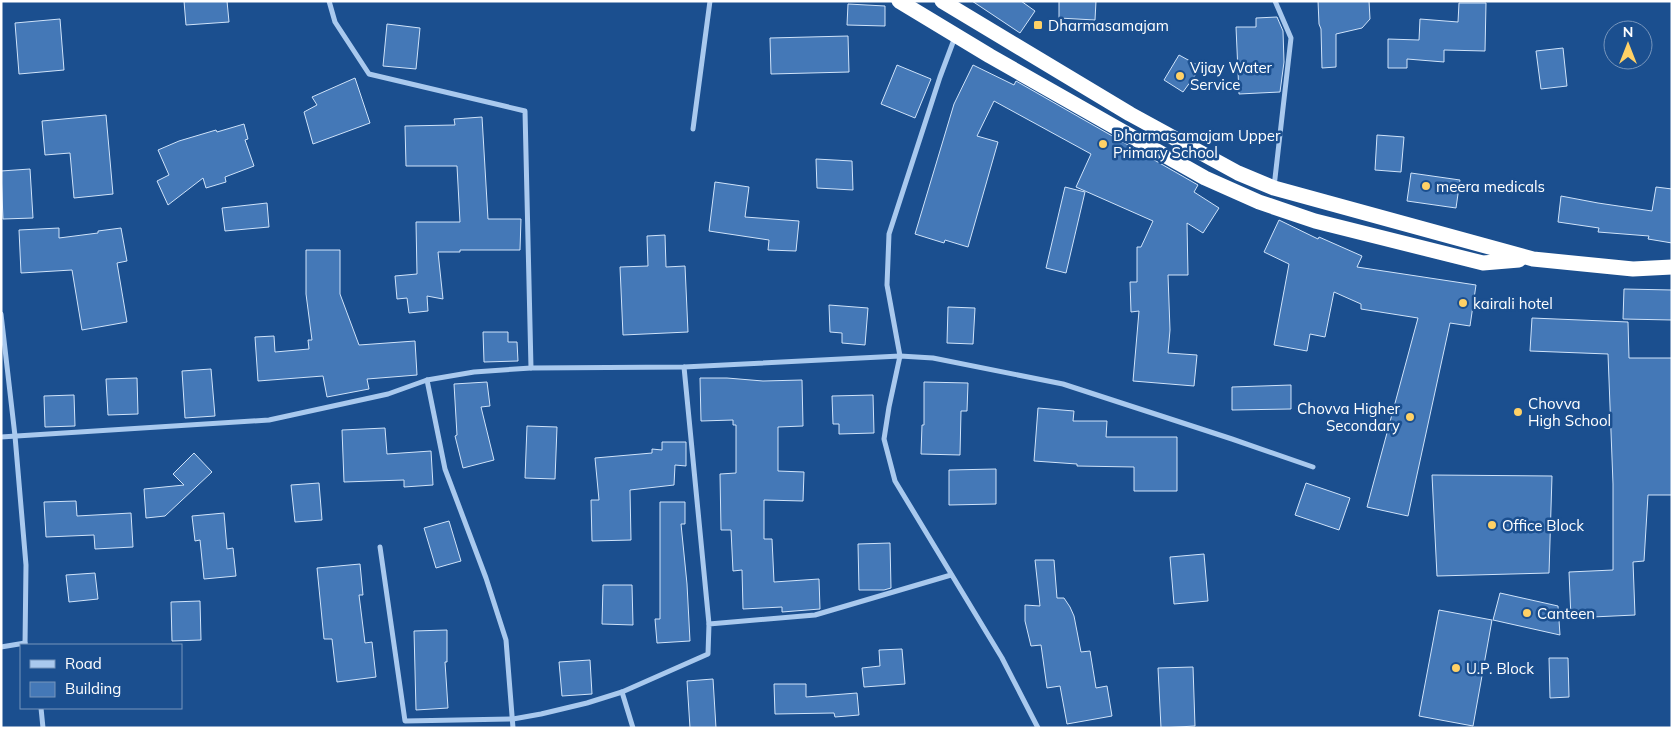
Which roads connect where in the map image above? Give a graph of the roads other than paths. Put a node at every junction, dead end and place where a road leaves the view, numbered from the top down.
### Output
1 (329, 1) edge
2 (710, 1) edge
3 (899, 1) edge
4 (942, 1) edge
5 (1275, 1) edge
6 (965, 15) junction
7 (956, 35) junction
8 (694, 129) dead end
9 (1274, 188) junction
10 (1532, 259) junction
11 (1672, 267) edge
12 (1, 314) edge
13 (900, 356) junction
14 (684, 367) junction
15 (531, 368) junction
16 (427, 380) junction
17 (15, 436) junction
18 (1, 438) edge
19 (1313, 467) dead end
20 (380, 547) dead end
21 (951, 575) junction
22 (709, 624) junction
23 (25, 644) edge
24 (20, 645) edge
25 (1, 647) edge
26 (622, 692) junction
27 (40, 709) edge
28 (512, 719) junction
29 (43, 728) edge
30 (513, 728) edge
31 (633, 728) edge
32 (1038, 728) edge

1 - 15 street
2 - 8 street
3 - 7 highway
4 - 6 highway
5 - 9 street
6 - 7 highway
6 - 9 highway
7 - 10 highway
7 - 13 street
9 - 10 highway
10 - 11 highway
12 - 17 street
13 - 14 street
13 - 19 street
13 - 21 street
14 - 15 street
14 - 22 street
15 - 16 street
16 - 17 street
16 - 28 street
17 - 18 street
17 - 23 street
20 - 28 street
21 - 22 street
21 - 32 street
22 - 26 street
24 - 25 street
26 - 28 street
26 - 31 street
27 - 29 street
28 - 30 street

